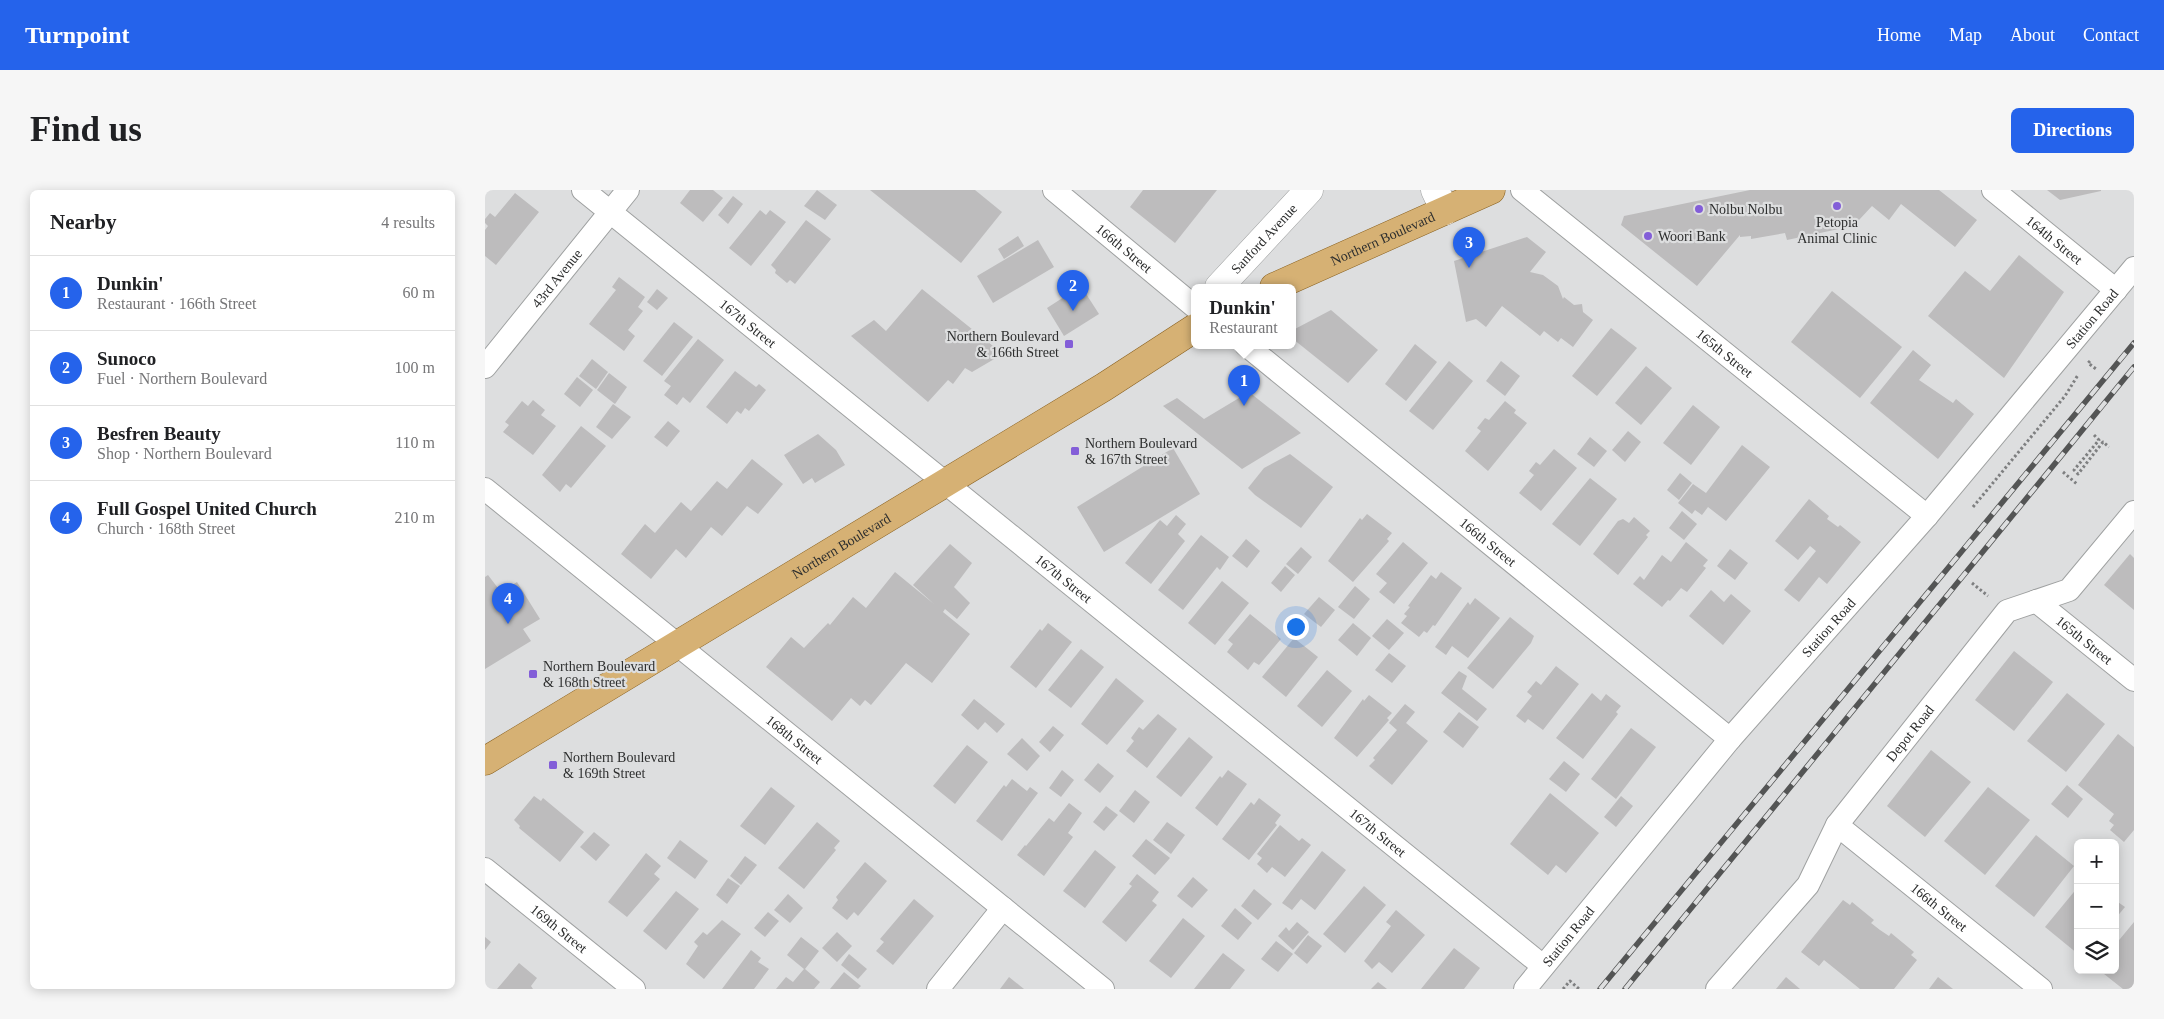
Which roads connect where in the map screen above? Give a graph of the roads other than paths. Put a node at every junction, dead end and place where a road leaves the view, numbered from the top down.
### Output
1 (583, 190) edge
2 (628, 190) edge
3 (1054, 190) edge
4 (1309, 190) edge
5 (1491, 190) edge
6 (1522, 190) edge
7 (1993, 190) edge
8 (1440, 200) edge
9 (611, 212) junction
10 (2134, 268) edge
11 (1222, 284) edge
12 (1280, 284) edge
13 (2116, 290) junction
14 (1191, 304) edge
15 (1191, 331) edge
16 (1251, 349) edge
17 (485, 367) edge
18 (946, 482) junction
19 (485, 489) edge
20 (2134, 512) edge
21 (1927, 516) junction
22 (2036, 601) junction
23 (677, 645) junction
24 (2134, 680) edge
25 (1730, 739) junction
26 (485, 761) edge
27 (1837, 825) junction
28 (485, 869) edge
29 (1003, 908) junction
30 (1543, 966) junction
31 (633, 989) edge
32 (938, 989) edge
33 (1103, 989) edge
34 (1525, 989) edge
35 (1717, 989) edge
36 (2041, 989) edge

1 - 9 street, 167th Street
2 - 9 street, 43rd Avenue
3 - 14 street, 166th Street
4 - 11 street, Sanford Avenue
5 - 8 main road, Northern Boulevard
6 - 21 street, 165th Street
7 - 13 street, 164th Street
8 - 12 main road, Northern Boulevard
9 - 17 street, 43rd Avenue
9 - 18 street, 167th Street
10 - 13 street, Station Road
13 - 21 street, Station Road
15 - 18 main road, Northern Boulevard
16 - 25 street, 166th Street
18 - 23 main road, Northern Boulevard
18 - 30 street, 167th Street
19 - 23 street, 168th Street
20 - 22 street, Depot Road
21 - 25 street, Station Road
22 - 24 street, 165th Street
22 - 27 street, Depot Road
23 - 26 main road, Northern Boulevard
23 - 29 street, 168th Street
25 - 30 street, Station Road
27 - 35 street, Depot Road
27 - 36 street, 166th Street
28 - 31 street, 169th Street
29 - 32 street
29 - 33 street, 168th Street
30 - 34 street, Station Road

